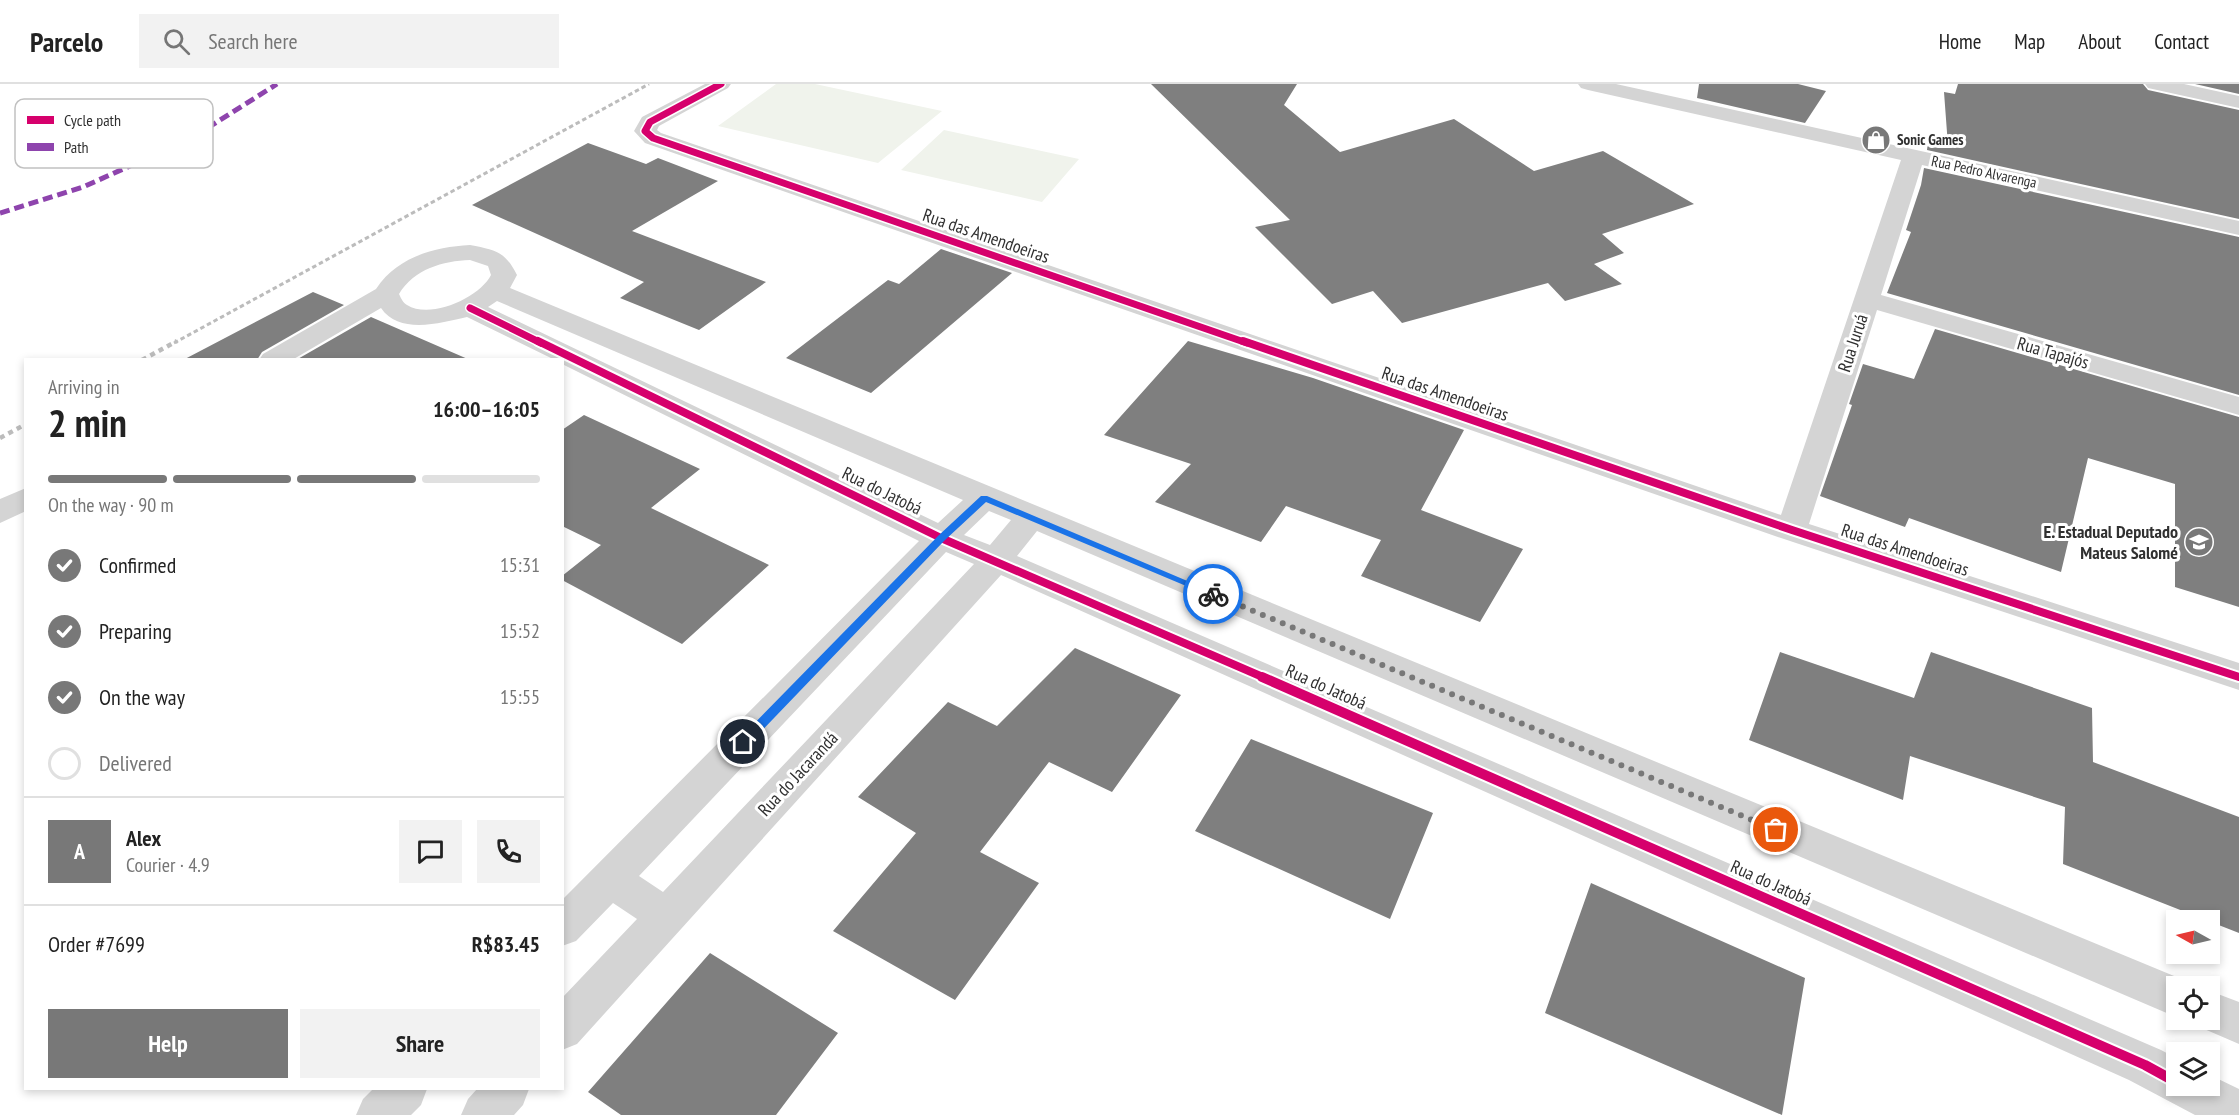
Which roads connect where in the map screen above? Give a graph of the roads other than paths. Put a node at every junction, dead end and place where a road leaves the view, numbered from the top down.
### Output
1 (721, 84) edge
2 (1588, 84) edge
3 (2155, 84) edge
4 (2239, 102) edge
5 (1914, 156) junction
6 (2239, 228) edge
7 (386, 294) junction
8 (1867, 299) junction
9 (483, 300) junction
10 (276, 358) edge
11 (2239, 406) edge
12 (984, 498) junction
13 (24, 499) edge
14 (0, 512) edge
15 (1031, 517) junction
16 (1792, 530) junction
17 (941, 538) junction
18 (996, 560) junction
19 (2239, 677) edge
20 (611, 879) junction
21 (665, 916) junction
22 (564, 926) edge
23 (2166, 993) edge
24 (2220, 1015) edge
25 (2239, 1023) edge
26 (564, 1027) edge
27 (2166, 1077) edge
28 (404, 1090) edge
29 (506, 1090) edge
30 (2205, 1096) edge
31 (2239, 1113) edge
32 (379, 1115) edge
33 (484, 1115) edge

1 - 16 street, Rua das Amendoeiras
2 - 5 street, Rua Pedro Alvarenga
3 - 4 street
5 - 6 street, Rua Pedro Alvarenga
5 - 8 street, Rua Juruá
7 - 9 street
7 - 9 street
7 - 10 street
8 - 11 street, Rua Tapajós
8 - 16 street, Rua Juruá
9 - 12 street, Rua do Jatobá
9 - 17 street, Rua do Jatobá
12 - 15 street, Rua do Jatobá
12 - 17 street
13 - 14 street
15 - 18 street, Rua do Jacarandá
15 - 23 street, Rua do Jatobá
16 - 19 street, Rua das Amendoeiras
17 - 18 street, Rua do Jatobá
17 - 20 street
18 - 21 street, Rua do Jacarandá
18 - 27 street, Rua do Jatobá
20 - 21 street
20 - 22 street
21 - 26 street, Rua do Jacarandá
24 - 25 street
28 - 32 street
29 - 33 street
30 - 31 street

